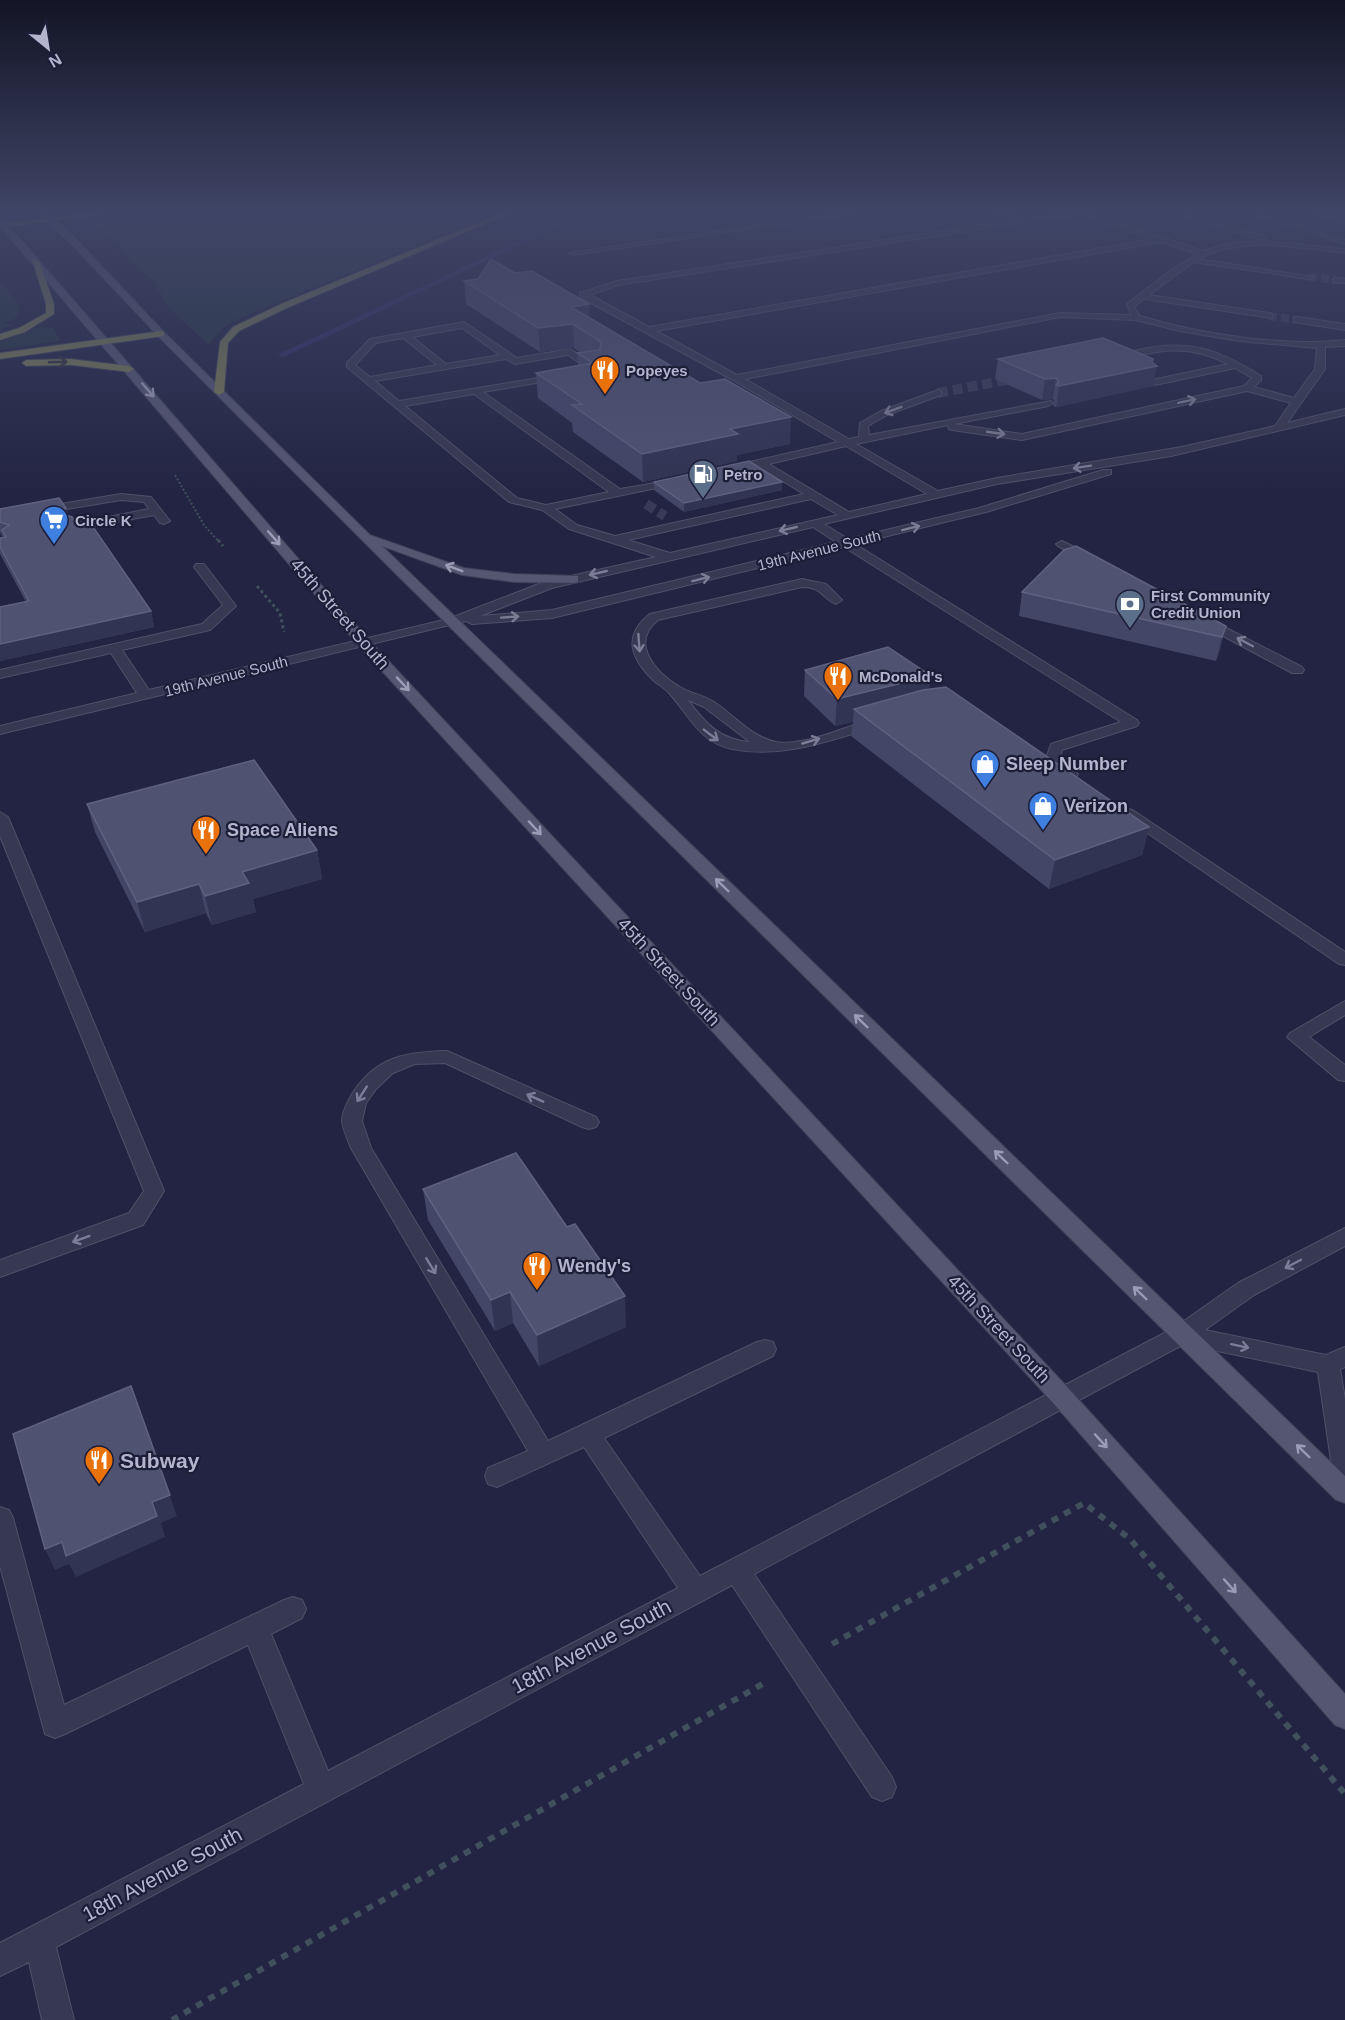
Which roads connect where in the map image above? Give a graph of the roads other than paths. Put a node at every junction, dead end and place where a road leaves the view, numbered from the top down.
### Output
1 (50, 304) edge
2 (71, 304) edge
3 (133, 304) edge
4 (288, 304) edge
5 (600, 304) edge
6 (794, 304) edge
7 (1132, 304) edge
8 (1195, 304) edge
9 (1269, 316) tunnel mouth
10 (1137, 318) junction
11 (1297, 320) tunnel mouth
12 (1345, 327) edge
13 (648, 330) junction
14 (161, 334) junction
15 (404, 335) junction
16 (0, 337) edge
17 (103, 342) junction
18 (1345, 343) edge
19 (1321, 346) junction
20 (0, 356) edge
21 (508, 356) junction
22 (1115, 358) edge
23 (0, 364) edge
24 (1237, 365) junction
25 (445, 367) junction
26 (129, 369) junction
27 (586, 372) edge
28 (575, 374) edge
29 (736, 378) junction
30 (367, 380) junction
31 (1155, 382) edge
32 (1247, 388) junction
33 (476, 391) junction
34 (219, 392) junction
35 (938, 393) tunnel mouth
36 (1297, 402) junction
37 (1048, 403) edge
38 (397, 404) junction
39 (1345, 412) edge
40 (938, 425) junction
41 (1278, 428) junction
42 (864, 439) junction
43 (849, 444) junction
44 (1181, 450) junction
45 (760, 463) junction
46 (733, 477) edge
47 (690, 478) edge
48 (627, 494) junction
49 (760, 495) edge
50 (813, 495) junction
51 (937, 495) junction
52 (728, 502) edge
53 (775, 504) junction
54 (153, 507) junction
55 (546, 508) junction
56 (695, 509) edge
57 (743, 511) junction
58 (846, 515) junction
59 (665, 516) tunnel mouth
60 (0, 517) edge
61 (709, 519) junction
62 (164, 521) dead end
63 (70, 523) edge
64 (814, 523) junction
65 (679, 525) junction
66 (365, 537) junction
67 (615, 540) junction
68 (848, 543) junction
69 (1062, 544) dead end
70 (668, 557) junction
71 (1101, 565) edge
72 (200, 567) dead end
73 (574, 579) junction
74 (836, 600) dead end
75 (1188, 612) edge
76 (452, 622) junction
77 (364, 643) junction
78 (114, 648) junction
79 (1297, 670) dead end
80 (0, 674) edge
81 (674, 690) junction
82 (144, 695) junction
83 (0, 712) edge
84 (886, 719) edge
85 (4, 729) edge
86 (781, 747) junction
87 (1089, 786) edge
88 (1117, 806) edge
89 (0, 817) edge
90 (1345, 960) edge
91 (1345, 1007) edge
92 (1345, 1075) edge
93 (589, 1122) dead end
94 (1345, 1236) edge
95 (0, 1269) edge
96 (1182, 1334) junction
97 (765, 1349) dead end
98 (1337, 1361) edge
99 (1062, 1397) junction
100 (588, 1434) junction
101 (543, 1455) junction
102 (1345, 1474) edge
103 (497, 1476) dead end
104 (1345, 1492) edge
105 (0, 1518) edge
106 (737, 1570) junction
107 (695, 1591) junction
108 (293, 1609) dead end
109 (255, 1628) junction
110 (1345, 1716) edge
111 (882, 1787) dead end
112 (321, 1790) junction
113 (39, 1939) junction
114 (0, 1959) edge
115 (58, 2020) edge

1 - 16 highway
2 - 17 main road, 45th Street South
3 - 14 main road, bridge
4 - 34 highway
5 - 13 street
6 - 13 street
7 - 10 street
8 - 9 street
10 - 19 street
10 - 29 street
11 - 12 street
13 - 29 street
14 - 17 highway
14 - 34 main road
15 - 21 street
15 - 25 street
15 - 30 street
17 - 20 highway
17 - 26 main road, 45th Street South
18 - 19 street
19 - 36 street
21 - 25 street
21 - 27 street
22 - 24 street
23 -> 26 highway
24 - 31 street
24 - 32 street
25 - 30 street
26 -> 77 main road, 45th Street South
28 - 33 street
29 - 43 street
30 - 38 street
32 - 36 street
40 -> 32 street
33 - 38 street
33 - 48 street
34 - 66 main road
35 -> 42 street
36 - 41 street
37 - 40 street
38 - 55 street
39 - 41 street, 19th Avenue South
40 - 42 street
41 - 44 street, 19th Avenue South
42 - 43 street
43 - 45 street
43 - 51 street
44 -> 51 street, 19th Avenue South
68 -> 44 street, 19th Avenue South
45 - 46 street
45 - 50 street
47 - 48 street
48 - 55 street
49 - 53 street
50 - 53 street
50 - 58 street
51 - 58 street, 19th Avenue South
52 - 57 street
53 - 57 street
54 - 60 street
54 - 62 street
54 - 63 street
55 - 67 street
56 - 61 street
57 - 61 street
58 - 64 street, 19th Avenue South
59 - 65 street
61 - 65 street
64 - 68 street
64 -> 70 street, 19th Avenue South
65 - 67 street
73 -> 66 main road
66 - 76 main road
67 - 70 street
76 -> 68 street, 19th Avenue South
68 - 87 street
69 - 71 street
70 -> 73 street, 19th Avenue South
72 - 78 street
73 - 76 street, 19th Avenue South
74 -> 81 street
79 -> 75 street
76 - 77 street, 19th Avenue South
96 -> 76 main road
77 - 82 street, 19th Avenue South
77 -> 99 main road, 45th Street South
78 - 80 street
78 - 82 street
81 - 86 street
81 -> 86 street
82 - 85 street, 19th Avenue South
83 - 85 street
86 -> 84 street
88 - 90 street
89 -> 95 street
91 - 92 street
93 -> 101 street
94 -> 96 street, 18th Avenue South
96 -> 98 street
96 - 99 street, 18th Avenue South
104 -> 96 main road
97 - 100 street
98 - 102 street
99 - 106 street, 18th Avenue South
99 -> 110 main road, 45th Street South
100 - 101 street
100 - 107 street
101 - 103 street
105 - 109 street
106 - 107 street, 18th Avenue South
106 - 111 street
107 - 112 street, 18th Avenue South
108 - 109 street
109 - 112 street
112 - 113 street, 18th Avenue South
113 - 114 street, 18th Avenue South
113 - 115 street

